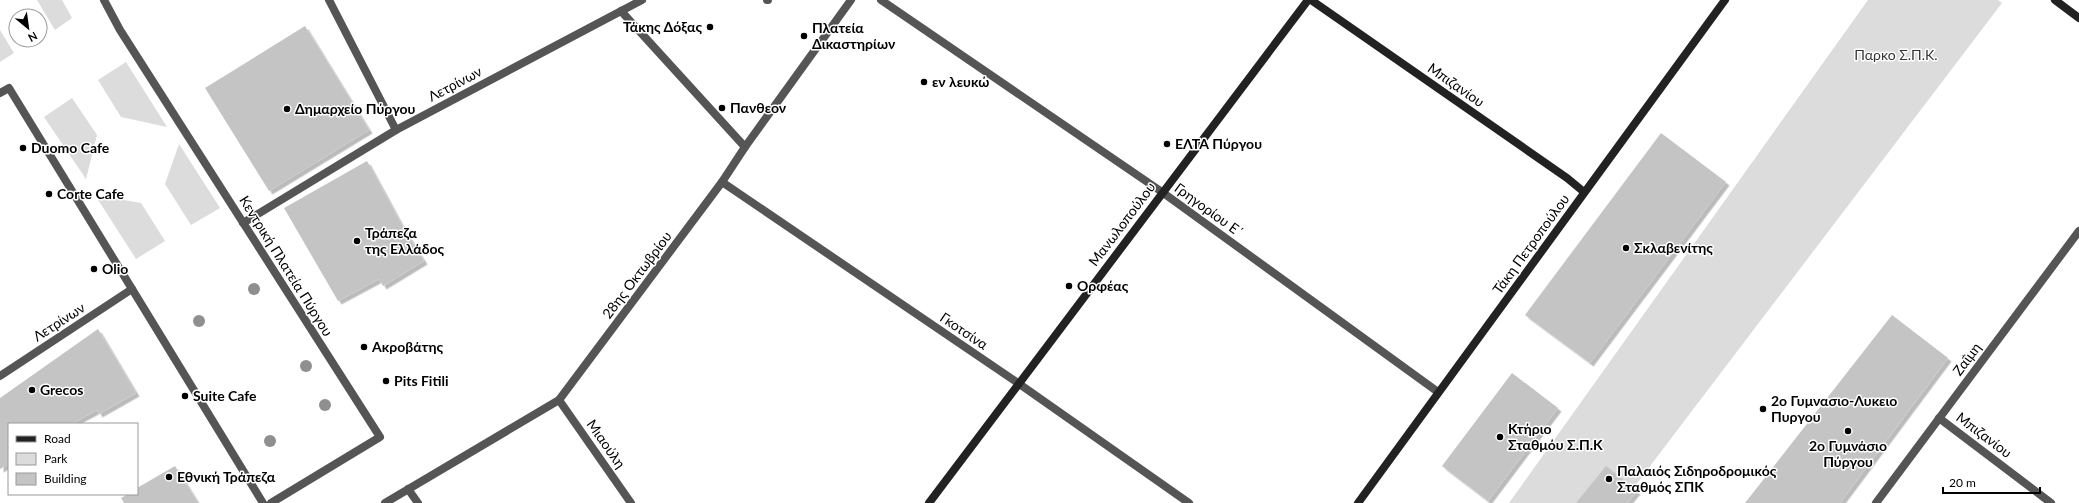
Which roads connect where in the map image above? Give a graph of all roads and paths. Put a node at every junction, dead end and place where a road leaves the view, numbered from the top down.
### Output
1 (104, 0) edge
2 (329, 0) edge
3 (642, 0) edge
4 (851, 0) edge
5 (881, 0) edge
6 (1308, 0) edge
7 (1311, 0) edge
8 (1725, 0) edge
9 (2055, 0) edge
10 (621, 11) junction
11 (2079, 18) edge
12 (0, 93) edge
13 (396, 130) junction
14 (745, 147) junction
15 (722, 182) junction
16 (1162, 192) junction
17 (1584, 192) junction
18 (243, 222) junction
19 (2079, 231) edge
20 (132, 289) junction
21 (0, 376) edge
22 (1018, 383) junction
23 (1438, 392) junction
24 (560, 400) junction
25 (1939, 418) junction
26 (408, 489) junction
27 (263, 503) edge
28 (271, 503) edge
29 (385, 503) edge
30 (418, 503) edge
31 (631, 503) edge
32 (929, 503) edge
33 (1189, 503) edge
34 (1358, 503) edge
35 (1876, 503) edge
36 (2051, 503) edge

1 - 18 street, Κεντρική Πλατεία Πύργου
2 - 13 street
3 - 10 street, Λετρίνων
4 - 14 street, 28ης Οκτωβρίου
5 - 16 street, Γρηγορίου Ε΄
6 - 16 main road, Μανωλοπούλου
7 - 17 main road, Μπιζανίου
8 - 17 main road, Τάκη Πετροπούλου
9 - 11 main road
10 - 13 street, Λετρίνων
10 - 14 street
12 - 20 street
13 - 18 street, Λετρίνων
14 - 15 street, 28ης Οκτωβρίου
15 - 22 street, Γκοτσίνα
15 - 24 street, 28ης Οκτωβρίου
16 - 22 main road, Μανωλοπούλου
16 - 23 street, Γρηγορίου Ε΄
17 - 23 main road, Τάκη Πετροπούλου
18 - 28 street, Κεντρική Πλατεία Πύργου
19 - 25 street, Ζαΐμη
20 - 21 street, Λετρίνων
20 - 27 street
22 - 32 main road, Μανωλοπούλου
22 - 33 street, Γκοτσίνα
23 - 34 main road, Τάκη Πετροπούλου
24 - 26 street, 28ης Οκτωβρίου
24 - 31 street, Μιαούλη
25 - 35 street, Ζαΐμη
25 - 36 street, Μπιζανίου
26 - 29 street, 28ης Οκτωβρίου
26 - 30 street

